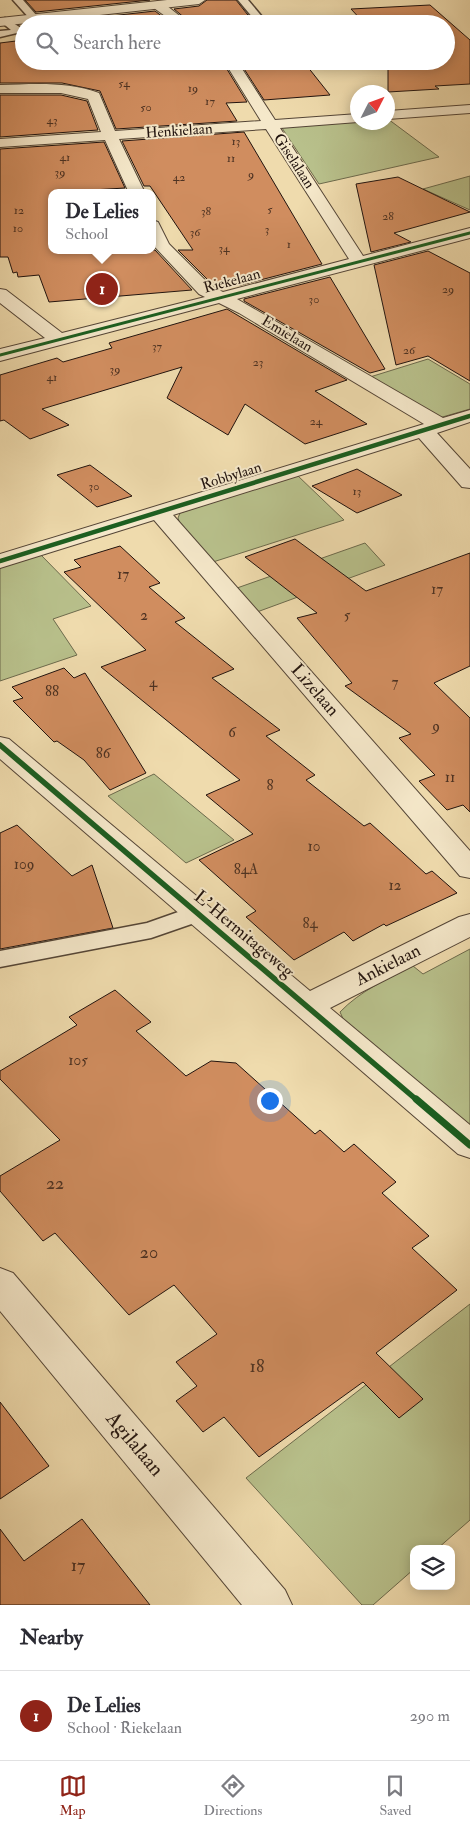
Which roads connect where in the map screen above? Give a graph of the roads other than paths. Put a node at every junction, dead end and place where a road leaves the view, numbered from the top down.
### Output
1 (18, 0) edge
2 (199, 0) edge
3 (243, 0) edge
4 (158, 5) junction
5 (31, 15) edge
6 (63, 15) edge
7 (172, 15) edge
8 (255, 15) edge
9 (15, 20) edge
10 (2, 21) edge
11 (15, 28) edge
12 (15, 32) edge
13 (0, 34) edge
14 (236, 70) edge
15 (0, 89) edge
16 (470, 109) edge
17 (395, 114) edge
18 (350, 119) edge
19 (270, 124) junction
20 (110, 136) junction
21 (0, 144) edge
22 (135, 189) edge
23 (470, 232) edge
24 (156, 233) edge
25 (358, 261) junction
26 (0, 294) edge
27 (218, 297) junction
28 (58, 339) junction
29 (0, 355) edge
30 (470, 416) edge
31 (432, 428) junction
32 (470, 482) edge
33 (159, 512) junction
34 (0, 561) edge
35 (0, 745) edge
36 (470, 869) edge
37 (198, 913) junction
38 (470, 924) edge
39 (0, 959) edge
40 (306, 1006) junction
41 (470, 1144) edge
42 (0, 1284) edge
43 (270, 1605) edge

1 - 5 lane
2 - 4 street
3 - 8 lane
4 - 6 street
4 - 7 street
9 - 10 street
10 - 11 lane
12 - 13 lane
14 - 19 street, Giselalaan
15 - 20 street
16 - 17 street
18 - 19 street, Henkielaan
19 - 20 street, Henkielaan
19 - 25 street, Giselalaan
20 - 21 street, Henkielaan
20 - 22 street
23 - 25 street, Riekelaan
24 - 27 street, Emielaan
25 - 27 street, Riekelaan
26 - 28 street
27 - 28 street, Riekelaan
27 - 31 street, Emielaan
28 - 29 street, Riekelaan
30 - 31 street, Robbylaan
31 - 32 street, Emielaan
31 - 33 street, Robbylaan
33 - 34 street, Robbylaan
33 - 36 street, Lizelaan
35 - 37 street, L' Hermitageweg
37 - 39 lane
37 - 40 street, L' Hermitageweg
38 - 40 street, Ankielaan
40 - 41 street, L' Hermitageweg
42 - 43 street, Agilalaan

